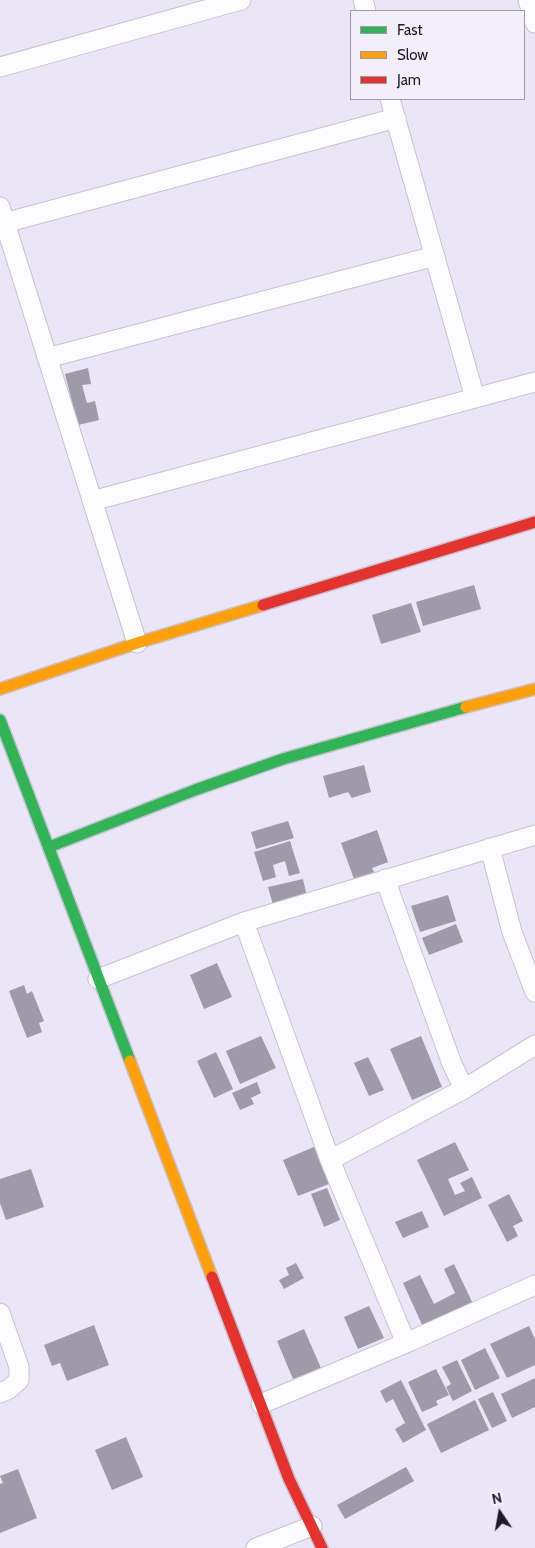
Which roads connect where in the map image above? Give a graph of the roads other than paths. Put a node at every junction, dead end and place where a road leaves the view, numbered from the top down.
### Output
1 (241, 0) edge
2 (528, 0) edge
3 (535, 23) edge
4 (0, 67) edge
5 (390, 100) edge
6 (396, 118) junction
7 (2, 215) edge
8 (435, 256) junction
9 (47, 358) junction
10 (535, 382) edge
11 (475, 398) junction
12 (92, 501) junction
13 (535, 522) edge
14 (137, 643) junction
15 (0, 689) edge
16 (535, 689) edge
17 (0, 720) edge
18 (535, 836) edge
19 (49, 847) junction
20 (490, 848) junction
21 (385, 879) junction
22 (244, 922) junction
23 (98, 979) junction
24 (535, 992) edge
25 (535, 1045) edge
26 (464, 1089) junction
27 (330, 1160) junction
28 (535, 1285) edge
29 (0, 1313) edge
30 (406, 1343) junction
31 (0, 1393) edge
32 (261, 1404) junction
33 (312, 1526) junction
34 (256, 1548) edge
35 (322, 1548) edge

1 - 4 street
2 - 3 street
5 - 6 street
6 - 7 street
6 - 8 street
7 - 9 street
8 - 9 street
8 - 11 street
9 - 12 street
10 - 11 street
11 - 12 street
12 - 14 street
13 - 14 street
14 - 15 street
16 - 19 street
17 - 19 street
18 - 20 street
19 - 23 street
20 - 21 street
20 - 24 street
21 - 22 street
21 - 26 street
22 - 23 street
22 - 27 street
23 - 32 street
25 - 26 street
26 - 27 street
27 - 30 street
28 - 30 street
29 - 31 street
30 - 32 street
32 - 33 street
33 - 34 street
33 - 35 street

